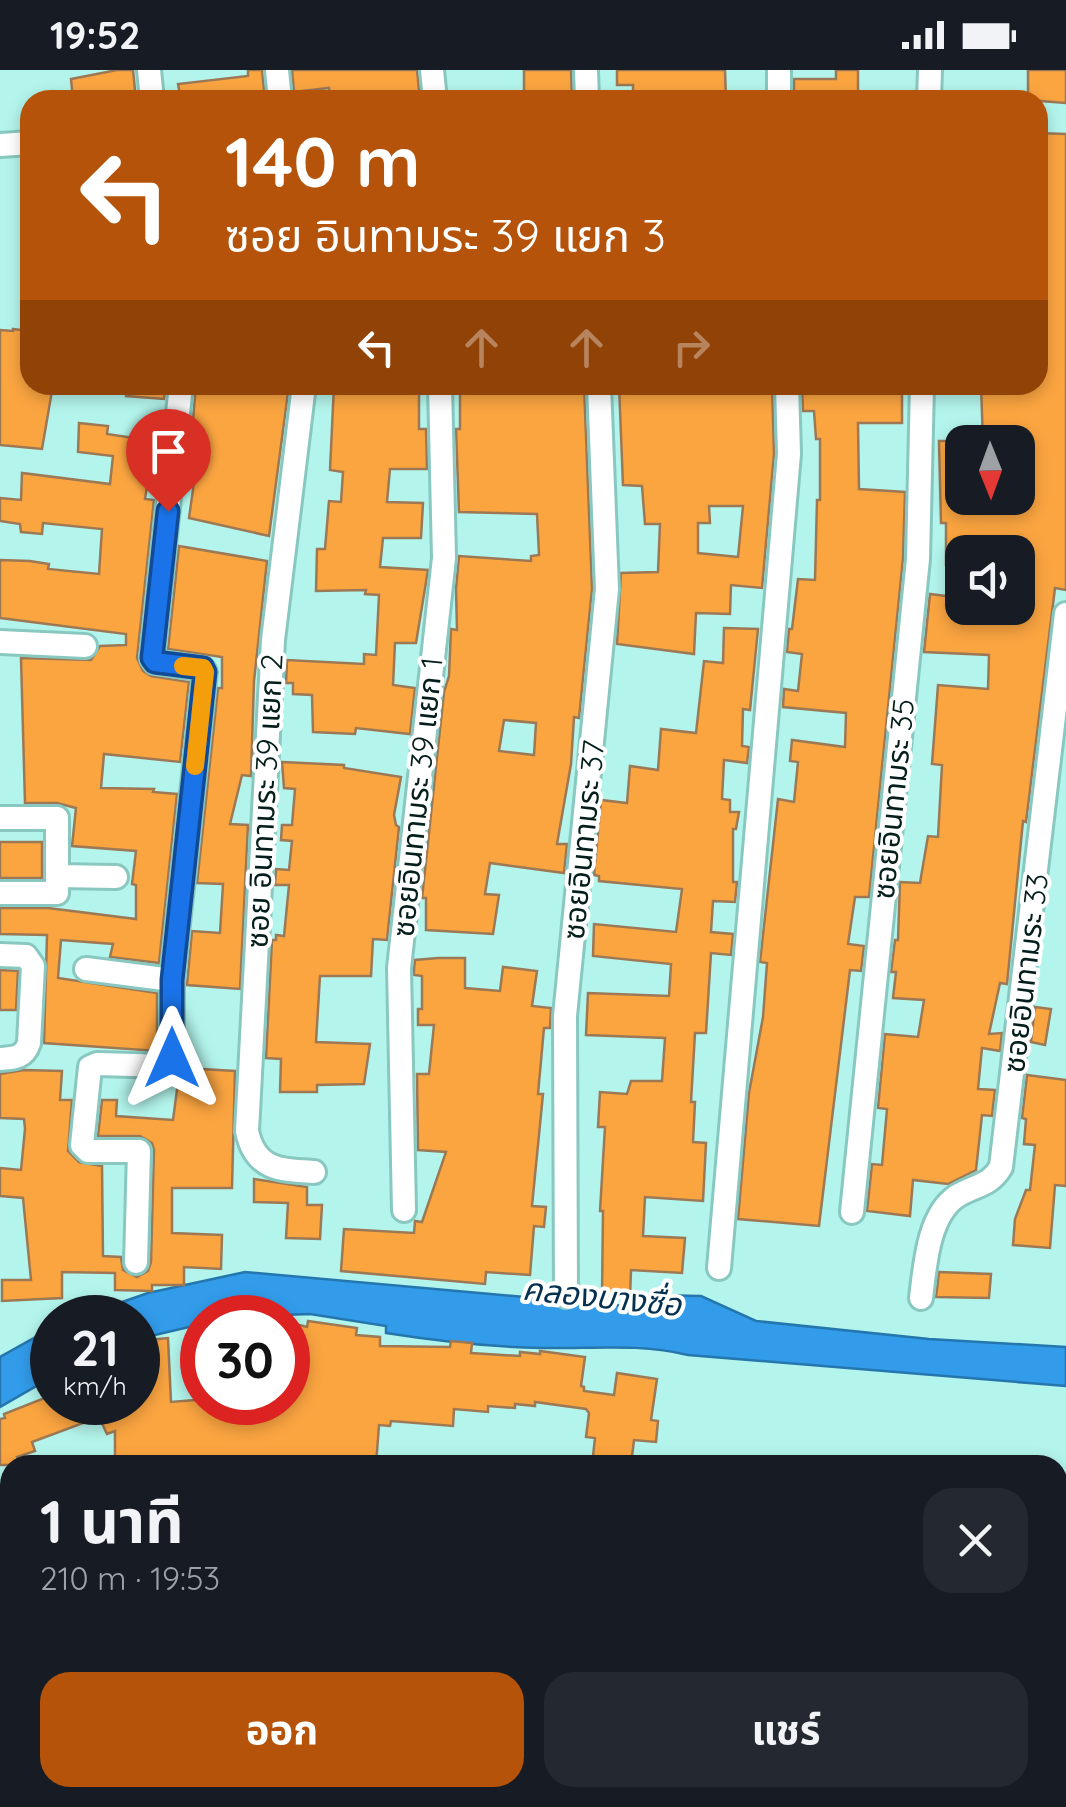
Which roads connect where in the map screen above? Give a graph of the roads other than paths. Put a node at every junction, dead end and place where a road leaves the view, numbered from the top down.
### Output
1 (180, 395) edge
2 (303, 395) edge
3 (440, 395) edge
4 (599, 395) edge
5 (787, 395) edge
6 (922, 395) edge
7 (1066, 614) edge
8 (0, 642) edge
9 (85, 646) dead end
10 (0, 818) edge
11 (57, 876) junction
12 (116, 877) dead end
13 (0, 893) edge
14 (0, 955) edge
15 (86, 969) dead end
16 (172, 980) junction
17 (0, 1059) edge
18 (314, 1172) dead end
19 (404, 1210) dead end
20 (852, 1212) dead end
21 (136, 1262) dead end
22 (719, 1268) dead end
23 (566, 1296) dead end
24 (921, 1298) dead end

1 - 16 street
2 - 18 street, ซอย อินทามระ 39 แยก 2
3 - 19 street, ซอยอินทามระ 39 แยก 1
4 - 23 street, ซอยอินทามระ 37
5 - 22 street
6 - 20 street, ซอยอินทามระ 35
7 - 24 street, ซอยอินทามระ 33
8 - 9 street
10 - 11 street
11 - 12 street
11 - 13 street
14 - 17 street
15 - 16 street
16 - 21 street

